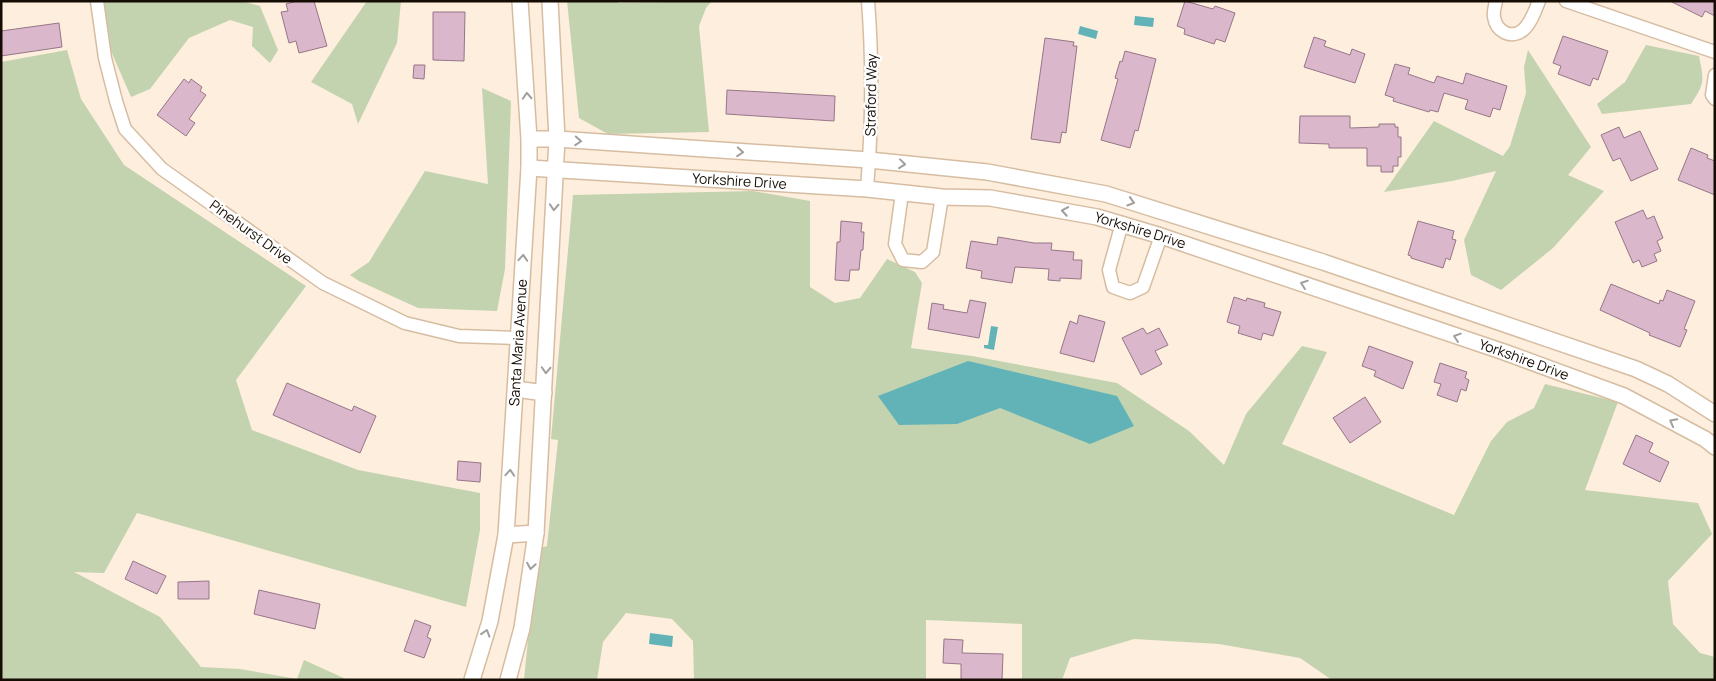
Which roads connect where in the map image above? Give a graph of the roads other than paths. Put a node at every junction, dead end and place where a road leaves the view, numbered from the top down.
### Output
1 (97, 1) edge
2 (520, 1) edge
3 (550, 1) edge
4 (868, 1) edge
5 (1496, 1) edge
6 (1539, 1) edge
7 (1566, 1) edge
8 (1715, 52) edge
9 (1715, 75) edge
10 (1715, 99) edge
11 (529, 139) junction
12 (557, 140) junction
13 (870, 160) junction
14 (529, 168) junction
15 (556, 170) junction
16 (867, 189) junction
17 (902, 193) junction
18 (942, 197) junction
19 (1122, 223) junction
20 (1161, 236) junction
21 (1339, 268) junction
22 (1330, 294) junction
23 (518, 338) junction
24 (516, 389) junction
25 (544, 393) junction
26 (1715, 414) edge
27 (1715, 447) edge
28 (536, 534) junction
29 (506, 535) junction
30 (472, 680) edge
31 (508, 680) edge

1 - 23 street, Pinehurst Drive
11 -> 2 street, Santa Maria Avenue
3 - 12 street, Santa Maria Avenue
4 - 13 street, Straford Way
5 - 6 street
7 - 8 street
9 - 10 street
11 - 12 street, Yorkshire Drive
11 - 14 street, Santa Maria Avenue
12 -> 13 street, Yorkshire Drive
12 - 15 street, Santa Maria Avenue
13 - 16 street, Straford Way
13 -> 21 street, Yorkshire Drive
14 - 15 street, Yorkshire Drive
23 -> 14 street, Santa Maria Avenue
15 - 16 street, Yorkshire Drive
15 -> 25 street, Santa Maria Avenue
16 - 17 street, Yorkshire Drive
17 - 18 street, Yorkshire Drive
17 - 18 street
19 -> 18 street, Yorkshire Drive
19 - 20 street, Yorkshire Drive
19 - 20 street
22 -> 20 street, Yorkshire Drive
21 - 22 street
21 - 26 street, Yorkshire Drive
27 -> 22 street, Yorkshire Drive
23 - 24 street, Santa Maria Avenue
24 - 25 street
29 -> 24 street, Santa Maria Avenue
25 - 28 street, Santa Maria Avenue
28 - 29 street
28 -> 31 street, Santa Maria Avenue
30 -> 29 street, Santa Maria Avenue

